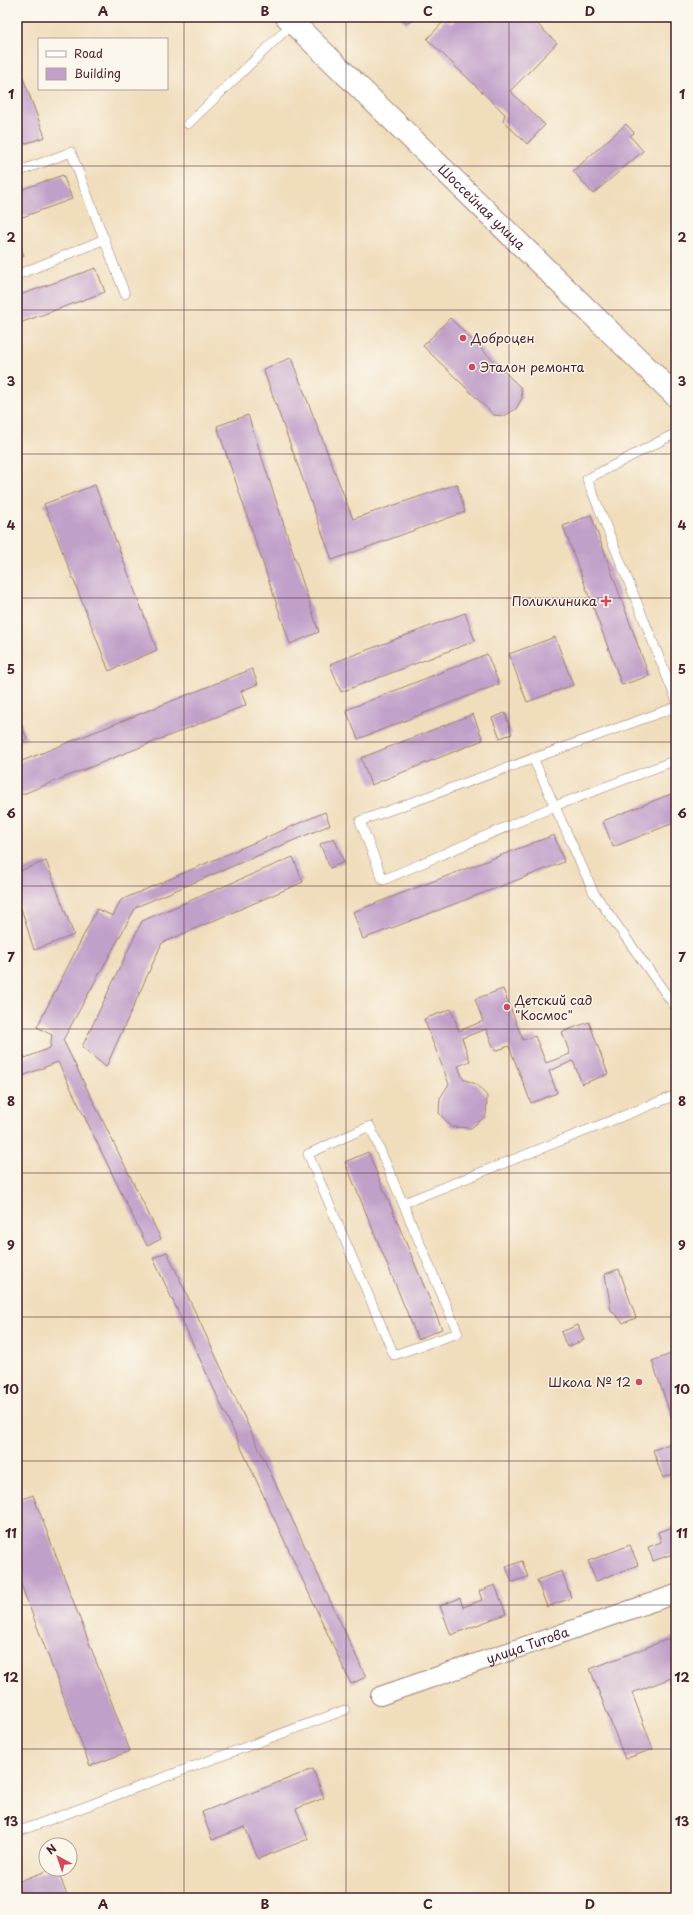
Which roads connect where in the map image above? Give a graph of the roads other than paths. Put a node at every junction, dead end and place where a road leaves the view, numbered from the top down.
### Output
1 (290, 20) edge
2 (188, 124) dead end
3 (17, 172) edge
4 (105, 240) junction
5 (17, 274) edge
6 (125, 294) dead end
7 (676, 396) edge
8 (676, 433) edge
9 (676, 699) edge
10 (676, 707) edge
11 (533, 758) junction
12 (676, 760) edge
13 (555, 806) junction
14 (676, 1008) edge
15 (676, 1095) edge
16 (404, 1203) junction
17 (676, 1594) edge
18 (380, 1696) dead end
19 (345, 1710) dead end
20 (17, 1832) edge

1 - 2 lane
1 - 7 street, Шоссейная улица
3 - 4 lane
4 - 5 lane
4 - 6 lane
8 - 9 lane
10 - 11 lane
11 - 13 lane
11 - 13 lane
12 - 13 lane
13 - 14 lane
15 - 16 lane
16 - 16 lane
17 - 18 street, улица Титова
19 - 20 lane

